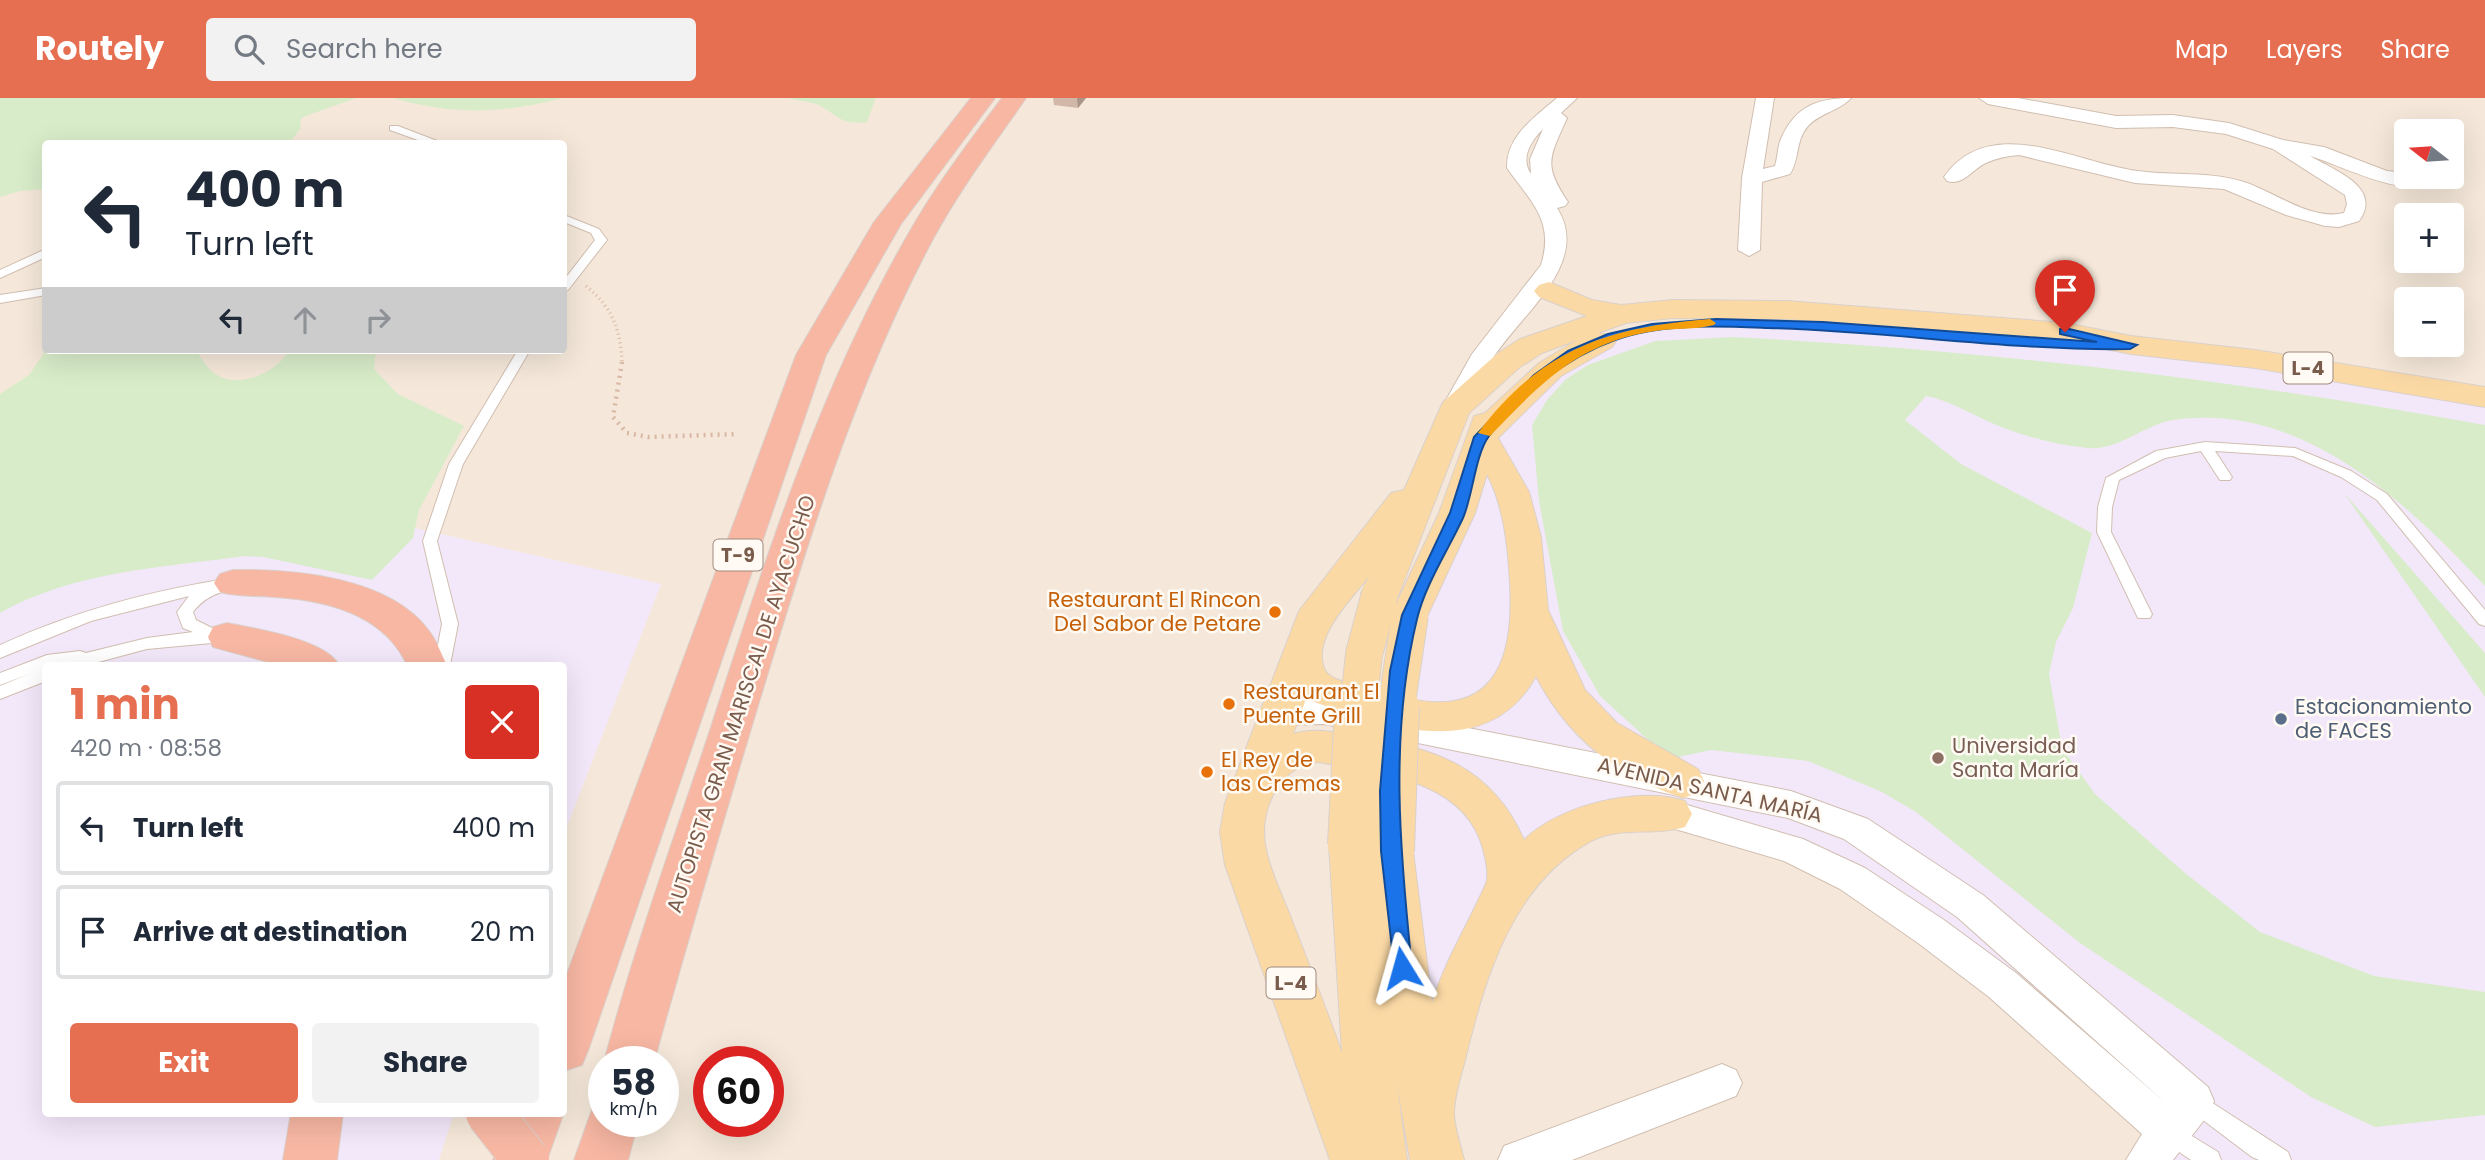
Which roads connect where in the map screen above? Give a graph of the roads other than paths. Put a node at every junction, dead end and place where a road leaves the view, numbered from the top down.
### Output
1 (984, 98) edge
2 (1013, 98) edge
3 (1765, 98) edge
4 (1842, 98) edge
5 (1988, 98) edge
6 (1563, 103) edge
7 (394, 128) dead end
8 (428, 140) edge
9 (2280, 145) junction
10 (1954, 177) dead end
11 (1752, 178) junction
12 (2394, 178) edge
13 (567, 219) edge
14 (1749, 250) dead end
15 (42, 254) edge
16 (0, 274) edge
17 (567, 282) edge
18 (1549, 291) junction
19 (42, 292) edge
20 (0, 299) edge
21 (1622, 314) junction
22 (2130, 345) junction
23 (522, 354) edge
24 (1509, 360) junction
25 (2485, 397) edge
26 (1454, 409) junction
27 (1481, 437) junction
28 (2205, 446) junction
29 (1433, 464) junction
30 (2225, 477) dead end
31 (233, 583) junction
32 (135, 600) junction
33 (1395, 605) junction
34 (1530, 606) junction
35 (2144, 614) dead end
36 (2485, 620) edge
37 (227, 637) junction
38 (1303, 646) junction
39 (0, 652) edge
40 (96, 656) junction
41 (0, 661) edge
42 (44, 662) edge
43 (78, 662) edge
44 (312, 662) edge
45 (426, 662) edge
46 (443, 662) edge
47 (42, 663) edge
48 (42, 676) edge
49 (0, 678) edge
50 (0, 694) edge
51 (1279, 713) junction
52 (1318, 729) dead end
53 (1677, 798) junction
54 (1247, 803) junction
55 (1371, 848) junction
56 (1509, 886) junction
57 (567, 1040) edge
58 (634, 1046) edge
59 (1722, 1083) dead end
60 (2194, 1101) junction
61 (1429, 1110) junction
62 (316, 1117) edge
63 (492, 1117) edge
64 (536, 1117) edge
65 (608, 1137) edge
66 (2158, 1146) edge
67 (310, 1160) edge
68 (520, 1160) edge
69 (526, 1160) edge
70 (601, 1160) edge
71 (1357, 1160) edge
72 (1380, 1160) edge
73 (1437, 1160) edge
74 (1519, 1160) edge
75 (2210, 1160) edge
76 (2280, 1160) edge

1 - 57 highway, T-9
2 - 58 highway, AUTOPISTA GRAN MARISCAL DE AYACUCHO / T-9
3 - 11 street
4 - 11 street
5 - 9 street
6 - 18 street
6 - 26 street
7 - 8 lane
9 - 10 street
9 - 12 street
11 - 14 street
13 - 17 lane
15 - 16 lane
18 - 21 main road
18 - 24 street
19 - 20 lane
21 - 22 main road, L-4
21 - 24 main road, L-4
22 - 25 main road, L-4
22 - 27 main road, L-4
23 - 46 lane
24 - 26 main road, L-4
24 - 27 main road
26 - 29 main road, L-4
27 - 33 main road, L-4
27 - 34 main road
28 - 30 lane
28 - 35 lane
28 - 36 lane
29 - 33 main road, L-4
29 - 38 main road, L-4
31 - 32 lane
31 - 37 lane
31 - 45 highway
32 - 39 lane
32 - 41 lane
33 - 55 main road, L-4, bridge
34 - 38 main road
34 - 53 main road
37 - 40 lane
37 - 44 highway
38 - 51 main road, L-4
40 - 42 lane
40 - 43 lane
47 - 49 lane
48 - 50 lane
51 - 52 street
51 - 53 street, AVENIDA SANTA MARÍA
51 - 54 main road, L-4
53 - 56 main road
53 - 60 street, AVENIDA SANTA MARÍA
53 - 66 street, AVENIDA SANTA MARÍA
54 - 56 main road, L-4
54 - 71 main road, L-4
55 - 61 main road, L-4
55 - 72 main road, L-4
56 - 61 main road, L-4
59 - 74 street
60 - 66 street
60 - 76 lane, AVENIDA SANTA MARÍA
61 - 73 main road, L-4
62 - 67 highway
63 - 69 highway, bridge
64 - 68 highway
65 - 70 highway
66 - 75 lane, AVENIDA SANTA MARÍA

